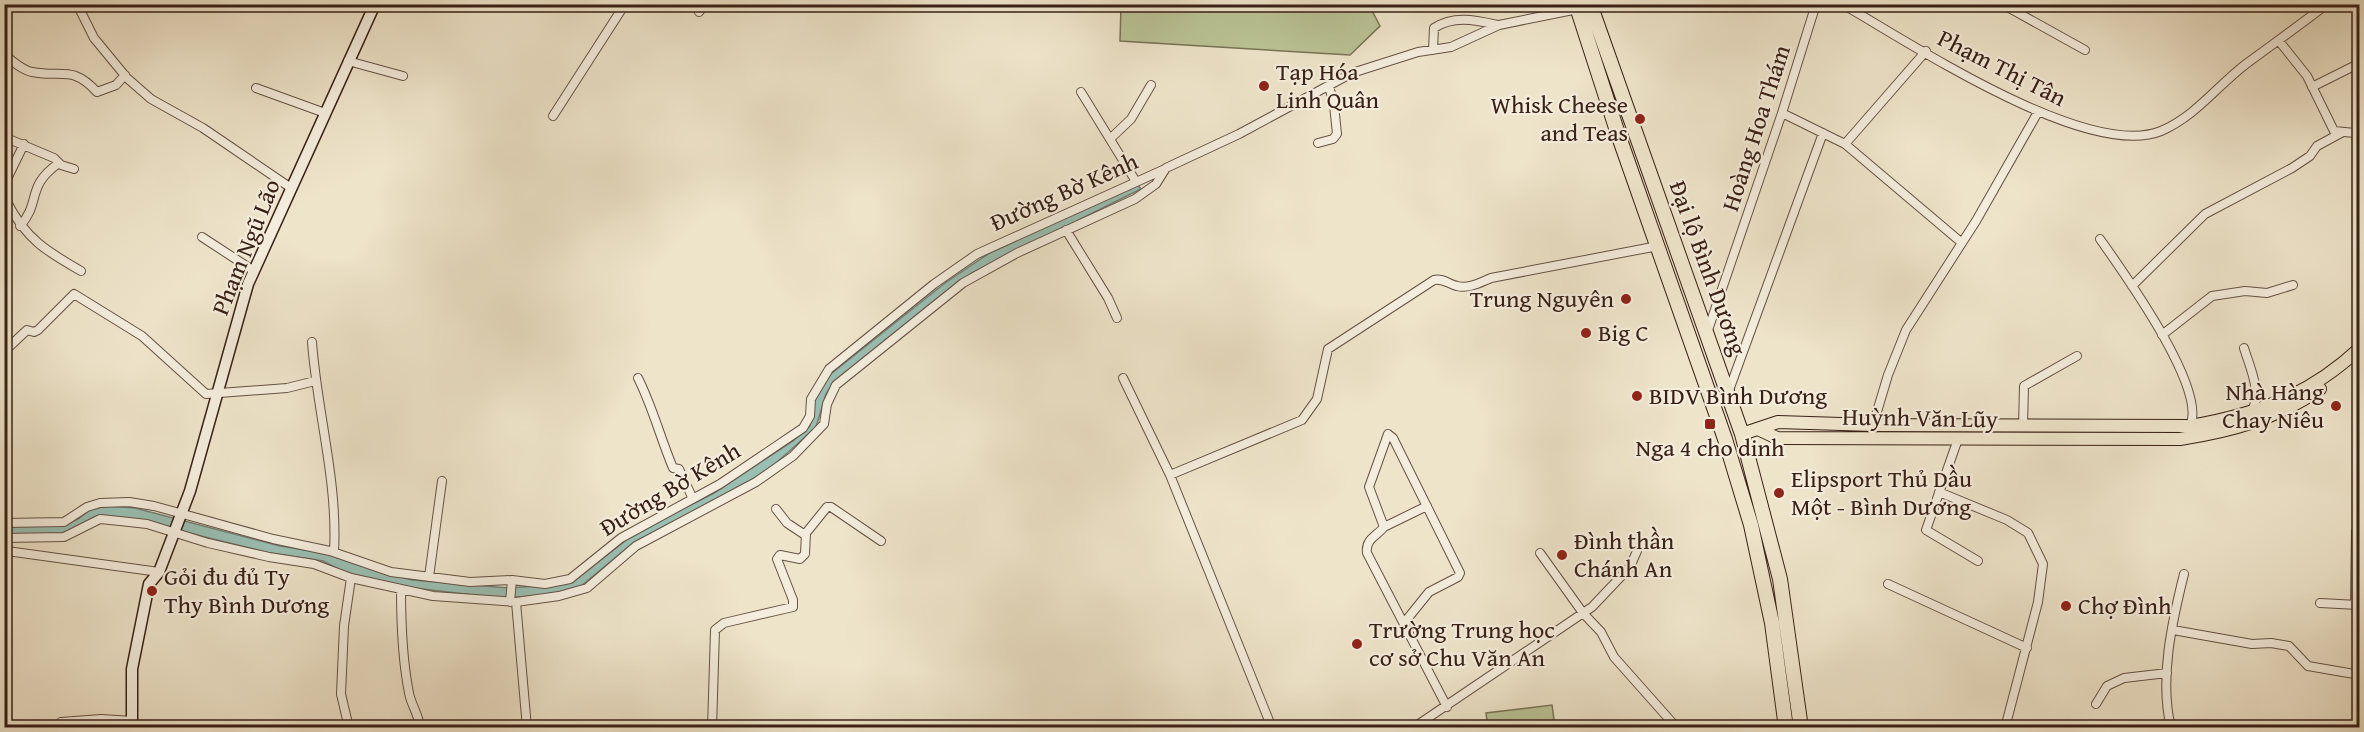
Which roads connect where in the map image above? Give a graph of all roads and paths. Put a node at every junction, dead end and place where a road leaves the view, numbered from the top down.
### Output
1 (77, 4) edge
2 (375, 4) edge
3 (625, 4) edge
4 (705, 4) edge
5 (1816, 4) edge
6 (1842, 4) edge
7 (2002, 4) edge
8 (2327, 4) edge
9 (1581, 6) edge
10 (699, 12) dead end
11 (1499, 25) junction
12 (2279, 41) junction
13 (1433, 50) junction
14 (1926, 51) junction
15 (2085, 51) dead end
16 (4, 54) edge
17 (348, 61) junction
18 (2360, 63) edge
19 (125, 75) junction
20 (403, 76) dead end
21 (1150, 85) dead end
22 (1329, 86) junction
23 (2312, 87) junction
24 (256, 88) dead end
25 (1080, 92) dead end
26 (2038, 112) junction
27 (326, 113) junction
28 (1782, 114) junction
29 (553, 116) dead end
30 (1823, 133) junction
31 (2341, 133) junction
32 (2360, 136) edge
33 (4, 137) edge
34 (1110, 139) junction
35 (1318, 143) dead end
36 (24, 144) junction
37 (1845, 144) junction
38 (59, 163) junction
39 (1166, 168) junction
40 (74, 169) dead end
41 (1136, 180) junction
42 (6, 181) dead end
43 (291, 188) junction
44 (7, 202) dead end
45 (20, 226) junction
46 (1066, 230) junction
47 (202, 237) dead end
48 (2100, 239) dead end
49 (1962, 243) junction
50 (1658, 246) junction
51 (254, 270) junction
52 (81, 271) dead end
53 (2293, 285) dead end
54 (2132, 286) junction
55 (1117, 318) dead end
56 (1707, 332) junction
57 (2162, 335) junction
58 (4, 339) edge
59 (312, 342) dead end
60 (2244, 348) dead end
61 (2360, 348) edge
62 (2077, 356) dead end
63 (2360, 359) edge
64 (639, 378) dead end
65 (1123, 378) dead end
66 (315, 381) junction
67 (218, 394) junction
68 (1728, 394) junction
69 (2278, 409) junction
70 (2250, 413) junction
71 (1873, 425) junction
72 (2023, 426) junction
73 (2190, 426) junction
74 (1760, 430) junction
75 (1742, 434) junction
76 (1725, 439) junction
77 (1958, 439) junction
78 (1170, 475) junction
79 (442, 481) dead end
80 (1939, 492) junction
81 (693, 500) junction
82 (1427, 506) junction
83 (776, 509) dead end
84 (181, 513) junction
85 (4, 523) edge
86 (1384, 527) junction
87 (174, 531) junction
88 (2356, 531) dead end
89 (805, 535) junction
90 (4, 538) edge
91 (881, 541) dead end
92 (7, 550) dead end
93 (1637, 551) dead end
94 (334, 552) junction
95 (1540, 553) dead end
96 (1978, 561) dead end
97 (159, 572) junction
98 (2184, 574) dead end
99 (429, 577) junction
100 (351, 578) junction
101 (512, 583) junction
102 (1888, 584) dead end
103 (401, 590) junction
104 (512, 601) junction
105 (2320, 603) dead end
106 (2357, 605) edge
107 (1583, 613) junction
108 (1404, 623) junction
109 (2173, 630) junction
110 (2027, 648) junction
111 (2167, 674) junction
112 (2360, 675) edge
113 (2096, 704) dead end
114 (1447, 707) junction
115 (4, 709) edge
116 (61, 722) dead end
117 (133, 724) edge
118 (1785, 724) edge
119 (1802, 724) edge
120 (10, 728) edge
121 (349, 728) edge
122 (420, 728) edge
123 (527, 728) edge
124 (712, 728) edge
125 (1272, 728) edge
126 (1413, 728) edge
127 (1677, 728) edge
128 (2005, 728) edge
129 (2171, 728) edge

1 - 19 street
2 - 17 street, Phạm Ngũ Lão
3 - 29 street
4 - 10 street
5 - 28 street, Hoàng Hoa Thám
6 - 14 street, Phạm Thị Tân
7 - 15 street
8 - 12 street, Phạm Thị Tân
9 - 11 street
9 - 50 highway, Đại lộ Bình Dương
9 - 56 highway, Đại lộ Bình Dương
11 - 13 street, Đường Bờ Kênh
11 - 13 street
12 - 23 street
12 - 26 street, Phạm Thị Tân
13 - 22 street, Đường Bờ Kênh
14 - 26 street, Phạm Thị Tân
14 - 37 street
16 - 19 street
17 - 20 street
17 - 27 street, Phạm Ngũ Lão
18 - 23 street
19 - 43 street
21 - 34 street
22 - 35 street
22 - 39 street, Đường Bờ Kênh
23 - 31 street
24 - 27 street
25 - 34 street
26 - 49 street
27 - 43 street, Phạm Ngũ Lão
28 - 30 street
28 - 56 street, Hoàng Hoa Thám
30 - 37 street
30 - 68 street
31 - 32 street
31 - 54 street
33 - 36 street
34 - 41 street
36 - 38 street
36 - 42 street
37 - 49 street
38 - 40 street
38 - 45 street
39 - 41 street, Đường Bờ Kênh
39 - 46 street
41 - 81 street, Đường Bờ Kênh
43 - 51 street, Phạm Ngũ Lão
44 - 45 street
45 - 52 street
46 - 55 street
46 - 104 street
47 - 51 street
48 - 54 street
49 - 71 street
50 - 76 highway, Đại lộ Bình Dương
50 - 78 street
51 - 67 street, Phạm Ngũ Lão
53 - 57 street
54 - 57 street
56 - 68 highway, Đại lộ Bình Dương
57 - 73 street
58 - 67 street
59 - 66 street
60 - 70 street
61 - 69 main road, Huỳnh Văn Lũy
62 - 72 street
63 - 69 main road, Huỳnh Văn Lũy
64 - 81 street
65 - 78 street
66 - 67 street
66 - 94 street
67 - 84 street, Phạm Ngũ Lão
68 - 75 highway, Đại lộ Bình Dương
69 - 70 main road, Huỳnh Văn Lũy
69 - 77 main road, Huỳnh Văn Lũy
70 - 73 main road, Huỳnh Văn Lũy
71 - 72 main road, Huỳnh Văn Lũy
71 - 74 main road, Huỳnh Văn Lũy
72 - 73 main road, Huỳnh Văn Lũy
74 - 75 main road
74 - 77 main road, Huỳnh Văn Lũy
75 - 76 highway
75 - 119 highway, Đại lộ Bình Dương
76 - 118 highway, Đại lộ Bình Dương
77 - 80 street
78 - 125 street
79 - 99 street
80 - 96 street
80 - 110 street
81 - 101 street, Đường Bờ Kênh
82 - 86 street
82 - 86 street
82 - 108 street
83 - 89 street
84 - 85 street, Đường Bờ Kênh
84 - 87 street, Phạm Ngũ Lão
84 - 94 street, Đường Bờ Kênh
86 - 108 street
87 - 90 street
87 - 97 street
87 - 100 street
88 - 106 street
89 - 91 street
89 - 124 street
92 - 97 street
93 - 107 street
94 - 99 street, Đường Bờ Kênh
95 - 107 street
97 - 117 street
98 - 109 street
99 - 101 street, Đường Bờ Kênh
100 - 103 street
100 - 121 street
101 - 104 street
102 - 110 street
103 - 104 street
103 - 122 street
104 - 123 street
105 - 106 street
107 - 114 street
107 - 127 street
108 - 114 street
109 - 111 street
109 - 112 street
110 - 128 street
111 - 113 street
111 - 129 street
114 - 126 street
115 - 120 street
116 - 117 street

